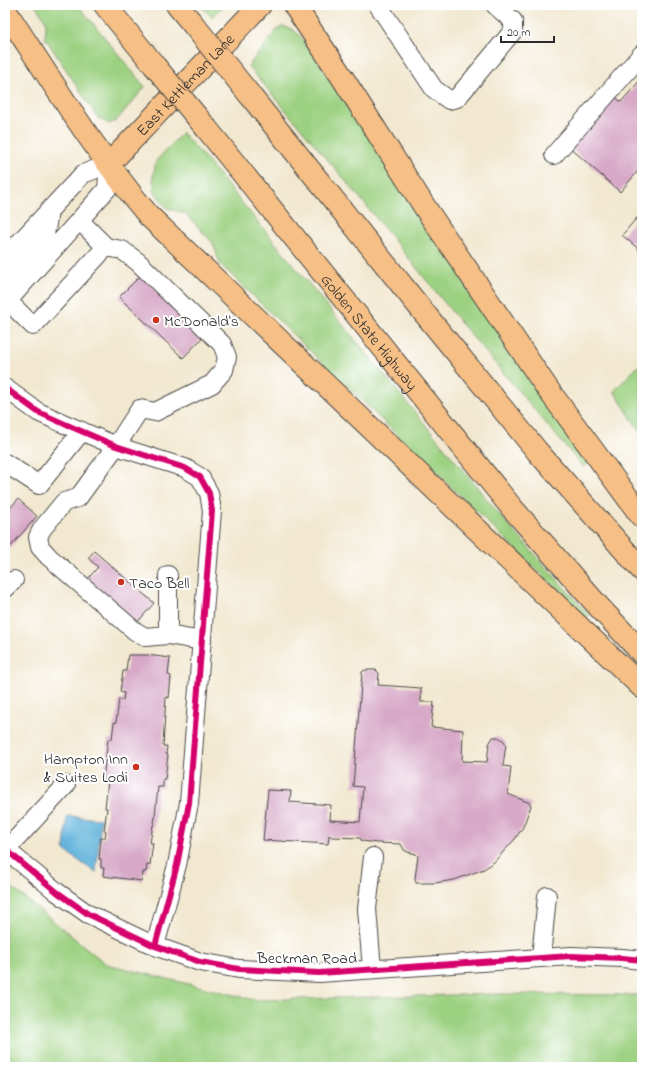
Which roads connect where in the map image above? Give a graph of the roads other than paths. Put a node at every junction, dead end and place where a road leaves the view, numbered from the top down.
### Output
1 (105, 5) edge
2 (178, 5) edge
3 (260, 5) edge
4 (294, 5) edge
5 (378, 5) edge
6 (495, 5) edge
7 (5, 10) edge
8 (642, 54) edge
9 (554, 155) dead end
10 (109, 164) junction
11 (48, 212) junction
12 (80, 221) junction
13 (106, 247) junction
14 (5, 258) edge
15 (5, 279) edge
16 (6, 303) edge
17 (5, 388) edge
18 (82, 431) junction
19 (116, 446) junction
20 (5, 463) edge
21 (642, 518) edge
22 (642, 570) edge
23 (168, 575) dead end
24 (168, 635) junction
25 (202, 641) junction
26 (642, 653) edge
27 (642, 687) edge
28 (66, 785) dead end
29 (5, 850) edge
30 (372, 857) dead end
31 (547, 896) dead end
32 (155, 946) junction
33 (541, 958) junction
34 (642, 960) edge
35 (372, 969) junction

1 - 26 main road, Golden State Highway, bridge
2 - 22 main road, bridge
3 - 10 main road, East Kettleman Lane
4 - 21 main road
5 - 6 street
7 - 10 main road
8 - 9 street
10 - 11 street, East Kettleman Lane
10 - 12 street
10 - 27 main road
11 - 14 street, East Kettleman Lane
11 - 15 street
12 - 13 street
12 - 16 street
13 - 16 street
13 - 19 street
17 - 18 street
18 - 19 street
18 - 20 street
19 - 24 street
19 - 25 street
23 - 24 street
24 - 25 street
25 - 32 street
28 - 29 street
29 - 32 street, Beckman Road
30 - 35 street
31 - 33 street
32 - 35 street, Beckman Road
33 - 34 street, Beckman Road
33 - 35 street, Beckman Road

